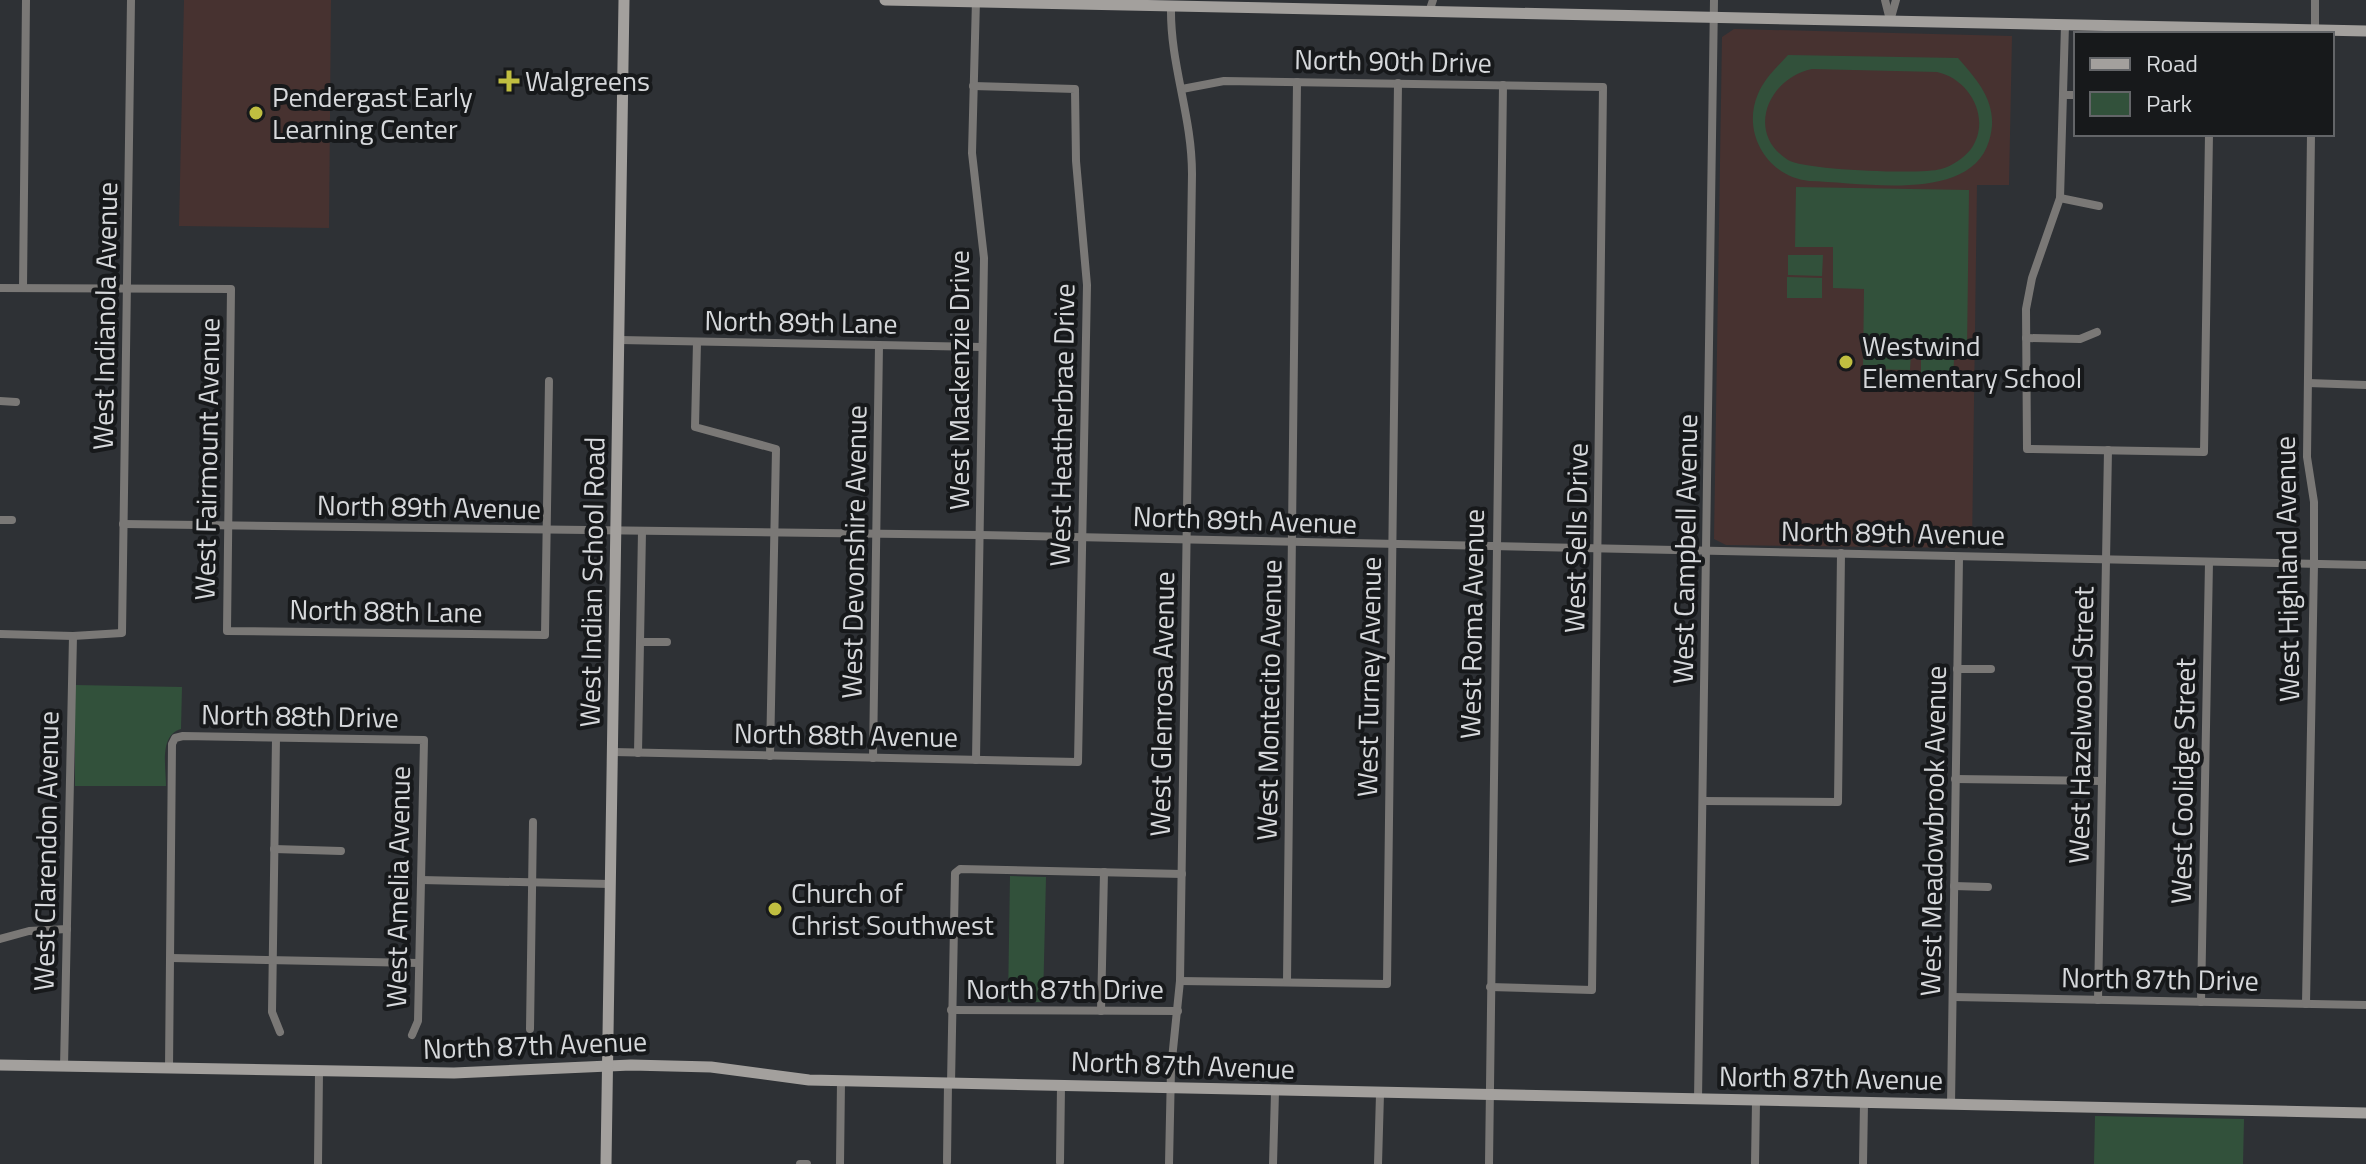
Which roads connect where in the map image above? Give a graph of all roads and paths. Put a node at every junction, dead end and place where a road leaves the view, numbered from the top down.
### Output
1 (26, 0) edge
2 (131, 0) edge
3 (624, 0) edge
4 (885, 0) edge
5 (1714, 0) edge
6 (1885, 0) edge
7 (1896, 0) edge
8 (2315, 0) edge
9 (976, 2) edge
10 (1429, 4) edge
11 (1171, 7) junction
12 (1714, 17) junction
13 (1890, 21) junction
14 (2065, 25) junction
15 (2366, 31) edge
16 (2315, 32) edge
17 (1297, 82) junction
18 (1398, 83) junction
19 (1503, 85) junction
20 (973, 86) junction
21 (1603, 87) joint
22 (1182, 89) junction
23 (2063, 95) junction
24 (2074, 95) edge
25 (2209, 136) edge
26 (2311, 136) edge
27 (2060, 198) junction
28 (2099, 206) dead end
29 (0, 288) edge
30 (23, 288) junction
31 (128, 289) junction
32 (2097, 332) dead end
33 (2026, 338) junction
34 (620, 340) junction
35 (697, 342) junction
36 (879, 345) junction
37 (982, 347) junction
38 (549, 381) dead end
39 (2308, 383) junction
40 (2366, 385) edge
41 (0, 401) edge
42 (16, 402) dead end
43 (2108, 450) junction
44 (0, 520) edge
45 (12, 520) dead end
46 (123, 524) junction
47 (229, 526) junction
48 (616, 530) junction
49 (642, 531) junction
50 (547, 532) junction
51 (773, 532) junction
52 (877, 535) junction
53 (980, 535) junction
54 (1084, 537) junction
55 (1186, 541) junction
56 (1293, 545) junction
57 (1393, 547) junction
58 (1494, 549) junction
59 (1598, 550) junction
60 (1707, 553) junction
61 (1841, 553) junction
62 (1959, 558) junction
63 (2105, 559) junction
64 (2209, 562) junction
65 (2314, 564) junction
66 (2366, 565) edge
67 (227, 631) joint
68 (0, 634) edge
69 (73, 636) junction
70 (640, 642) junction
71 (667, 642) dead end
72 (1957, 669) junction
73 (1991, 669) dead end
74 (276, 738) junction
75 (424, 740) joint
76 (613, 752) junction
77 (638, 753) junction
78 (770, 756) junction
79 (873, 758) junction
80 (976, 760) junction
81 (1078, 762) joint
82 (1955, 779) junction
83 (2102, 781) junction
84 (1703, 801) junction
85 (533, 822) dead end
86 (274, 849) junction
87 (341, 851) dead end
88 (1104, 872) junction
89 (1182, 874) junction
90 (421, 880) junction
91 (532, 883) junction
92 (610, 884) junction
93 (1954, 886) junction
94 (1988, 887) dead end
95 (67, 929) junction
96 (0, 939) edge
97 (171, 958) junction
98 (272, 959) junction
99 (419, 963) junction
100 (1180, 981) junction
101 (1287, 982) junction
102 (1387, 984) joint
103 (1490, 987) junction
104 (1953, 997) junction
105 (2098, 1000) junction
106 (2201, 1002) junction
107 (2306, 1004) junction
108 (2366, 1005) edge
109 (951, 1010) junction
110 (1101, 1011) junction
111 (1178, 1011) junction
112 (530, 1029) dead end
113 (280, 1032) dead end
114 (412, 1035) dead end
115 (0, 1065) edge
116 (608, 1065) junction
117 (64, 1067) junction
118 (169, 1068) junction
119 (319, 1072) junction
120 (841, 1081) junction
121 (950, 1084) junction
122 (1061, 1086) junction
123 (1170, 1089) junction
124 (1275, 1092) junction
125 (1380, 1094) junction
126 (1488, 1094) junction
127 (1698, 1100) junction
128 (1756, 1101) junction
129 (1864, 1103) junction
130 (1951, 1105) junction
131 (2366, 1113) edge
132 (947, 1162) dead end
133 (1060, 1162) dead end
134 (318, 1164) edge
135 (606, 1164) edge
136 (800, 1164) edge
137 (807, 1164) edge
138 (840, 1164) edge
139 (1169, 1164) edge
140 (1273, 1164) edge
141 (1378, 1164) edge
142 (1489, 1164) edge
143 (1755, 1164) edge
144 (1863, 1164) edge

1 - 30 street
2 - 31 street, West Indianola Avenue
3 - 34 main road, West Indian School Road
4 - 9 main road
5 - 12 street, West Campbell Avenue
6 - 13 street
7 - 13 street
8 - 16 street
9 - 11 main road
9 - 20 street, West Mackenzie Drive
10 - 11 main road
10 - 12 main road
11 - 22 street, West Glenrosa Avenue
12 - 13 main road
12 - 60 street, West Campbell Avenue
13 - 14 main road
14 - 16 main road
14 - 23 street
15 - 16 main road
17 - 18 street, North 90th Drive
17 - 22 street, North 90th Drive
17 - 56 street, West Montecito Avenue
18 - 19 street, North 90th Drive
18 - 57 street, West Turney Avenue
19 - 21 street, North 90th Drive
19 - 58 street, West Roma Avenue
20 - 37 street, West Mackenzie Drive
20 - 54 street, West Heatherbrae Drive
21 - 59 street, West Sells Drive
22 - 55 street, West Glenrosa Avenue
23 - 24 street
23 - 27 street
25 - 43 street
26 - 39 street, West Highland Avenue
27 - 28 street
27 - 33 street
29 - 30 street
30 - 31 street
31 - 46 street, West Indianola Avenue
31 - 47 street, West Fairmount Avenue
32 - 33 street
33 - 43 street
34 - 35 street, North 89th Lane
34 - 48 main road, West Indian School Road
35 - 36 street, North 89th Lane
35 - 51 street
36 - 37 street, North 89th Lane
36 - 52 street, West Devonshire Avenue
37 - 53 street, West Mackenzie Drive
38 - 50 street
39 - 40 street
39 - 65 street, West Highland Avenue
41 - 42 street
43 - 63 street, West Hazelwood Street
44 - 45 street
46 - 47 street, North 89th Avenue
46 - 69 street, West Indianola Avenue
47 - 50 street, North 89th Avenue
47 - 67 street, West Fairmount Avenue
48 - 49 street, North 89th Avenue
48 - 50 street, North 89th Avenue
48 - 76 main road, West Indian School Road
49 - 51 street, North 89th Avenue
49 - 70 street, West Indian School Road
50 - 67 street, North 88th Lane
51 - 52 street, North 89th Avenue
51 - 78 street
52 - 53 street, North 89th Avenue
52 - 79 street, West Devonshire Avenue
53 - 54 street, North 89th Avenue
53 - 80 street, West Mackenzie Drive
54 - 55 street, North 89th Avenue
54 - 81 street, West Heatherbrae Drive
55 - 56 street, North 89th Avenue
55 - 89 street, West Glenrosa Avenue
56 - 57 street, North 89th Avenue
56 - 101 street, West Montecito Avenue
57 - 58 street, North 89th Avenue
57 - 102 street, West Turney Avenue
58 - 59 street, North 89th Avenue
58 - 103 street, West Roma Avenue
59 - 60 street, North 89th Avenue
59 - 103 street, West Sells Drive
60 - 61 street, North 89th Avenue
60 - 84 street, West Campbell Avenue
61 - 62 street, North 89th Avenue
61 - 84 street
62 - 63 street, North 89th Avenue
62 - 72 street, West Meadowbrook Avenue
63 - 64 street, North 89th Avenue
63 - 83 street, West Hazelwood Street
64 - 65 street, North 89th Avenue
64 - 106 street, West Coolidge Street
65 - 66 street, North 89th Avenue
65 - 107 street, West Highland Avenue
68 - 69 street
69 - 95 street, West Clarendon Avenue
70 - 71 street, West Indian School Road
70 - 77 street, West Indian School Road
72 - 73 street
72 - 82 street, West Meadowbrook Avenue
74 - 75 street, North 88th Drive
74 - 86 street
74 - 97 street, North 88th Drive
75 - 90 street, West Amelia Avenue
76 - 77 street, North 88th Avenue
76 - 92 main road, West Indian School Road
77 - 78 street, North 88th Avenue
78 - 79 street, North 88th Avenue
79 - 80 street, North 88th Avenue
80 - 81 street, North 88th Avenue
82 - 83 street
82 - 93 street, West Meadowbrook Avenue
83 - 105 street, West Hazelwood Street
84 - 127 street, West Campbell Avenue
85 - 91 street
86 - 87 street
86 - 98 street
88 - 89 street
88 - 109 street
88 - 110 street
89 - 100 street, West Glenrosa Avenue
90 - 91 street
90 - 99 street, West Amelia Avenue
91 - 92 street
91 - 112 street
92 - 116 main road, West Indian School Road
93 - 94 street
93 - 104 street, West Meadowbrook Avenue
95 - 96 street
95 - 117 street, West Clarendon Avenue
97 - 98 street
97 - 118 street
98 - 99 street
98 - 113 street
99 - 114 street, West Amelia Avenue
100 - 101 street, North 87th Drive
100 - 111 street, West Glenrosa Avenue
101 - 102 street, North 87th Drive
103 - 126 street, West Roma Avenue
104 - 105 street, North 87th Drive
104 - 130 street, West Meadowbrook Avenue
105 - 106 street, North 87th Drive
106 - 107 street, North 87th Drive
107 - 108 street, North 87th Drive
109 - 110 street, North 87th Drive
109 - 121 street
110 - 111 street, North 87th Drive
111 - 123 street, West Glenrosa Avenue
115 - 117 main road, North 87th Avenue
116 - 119 main road, North 87th Avenue
116 - 120 main road, North 87th Avenue
116 - 135 main road, West Indian School Road
117 - 118 main road, North 87th Avenue
118 - 119 main road, North 87th Avenue
119 - 134 street
120 - 121 main road, North 87th Avenue
120 - 138 street
121 - 122 main road, North 87th Avenue
121 - 132 street
122 - 123 main road, North 87th Avenue
122 - 133 street
123 - 124 main road, North 87th Avenue
123 - 139 street, West Glenrosa Avenue
124 - 125 main road, North 87th Avenue
124 - 140 street
125 - 126 main road, North 87th Avenue
125 - 141 street
126 - 127 main road, North 87th Avenue
126 - 142 street, West Roma Avenue
127 - 128 main road, North 87th Avenue
128 - 129 main road, North 87th Avenue
128 - 143 street
129 - 130 main road, North 87th Avenue
129 - 144 street
130 - 131 main road, North 87th Avenue
136 - 137 street

